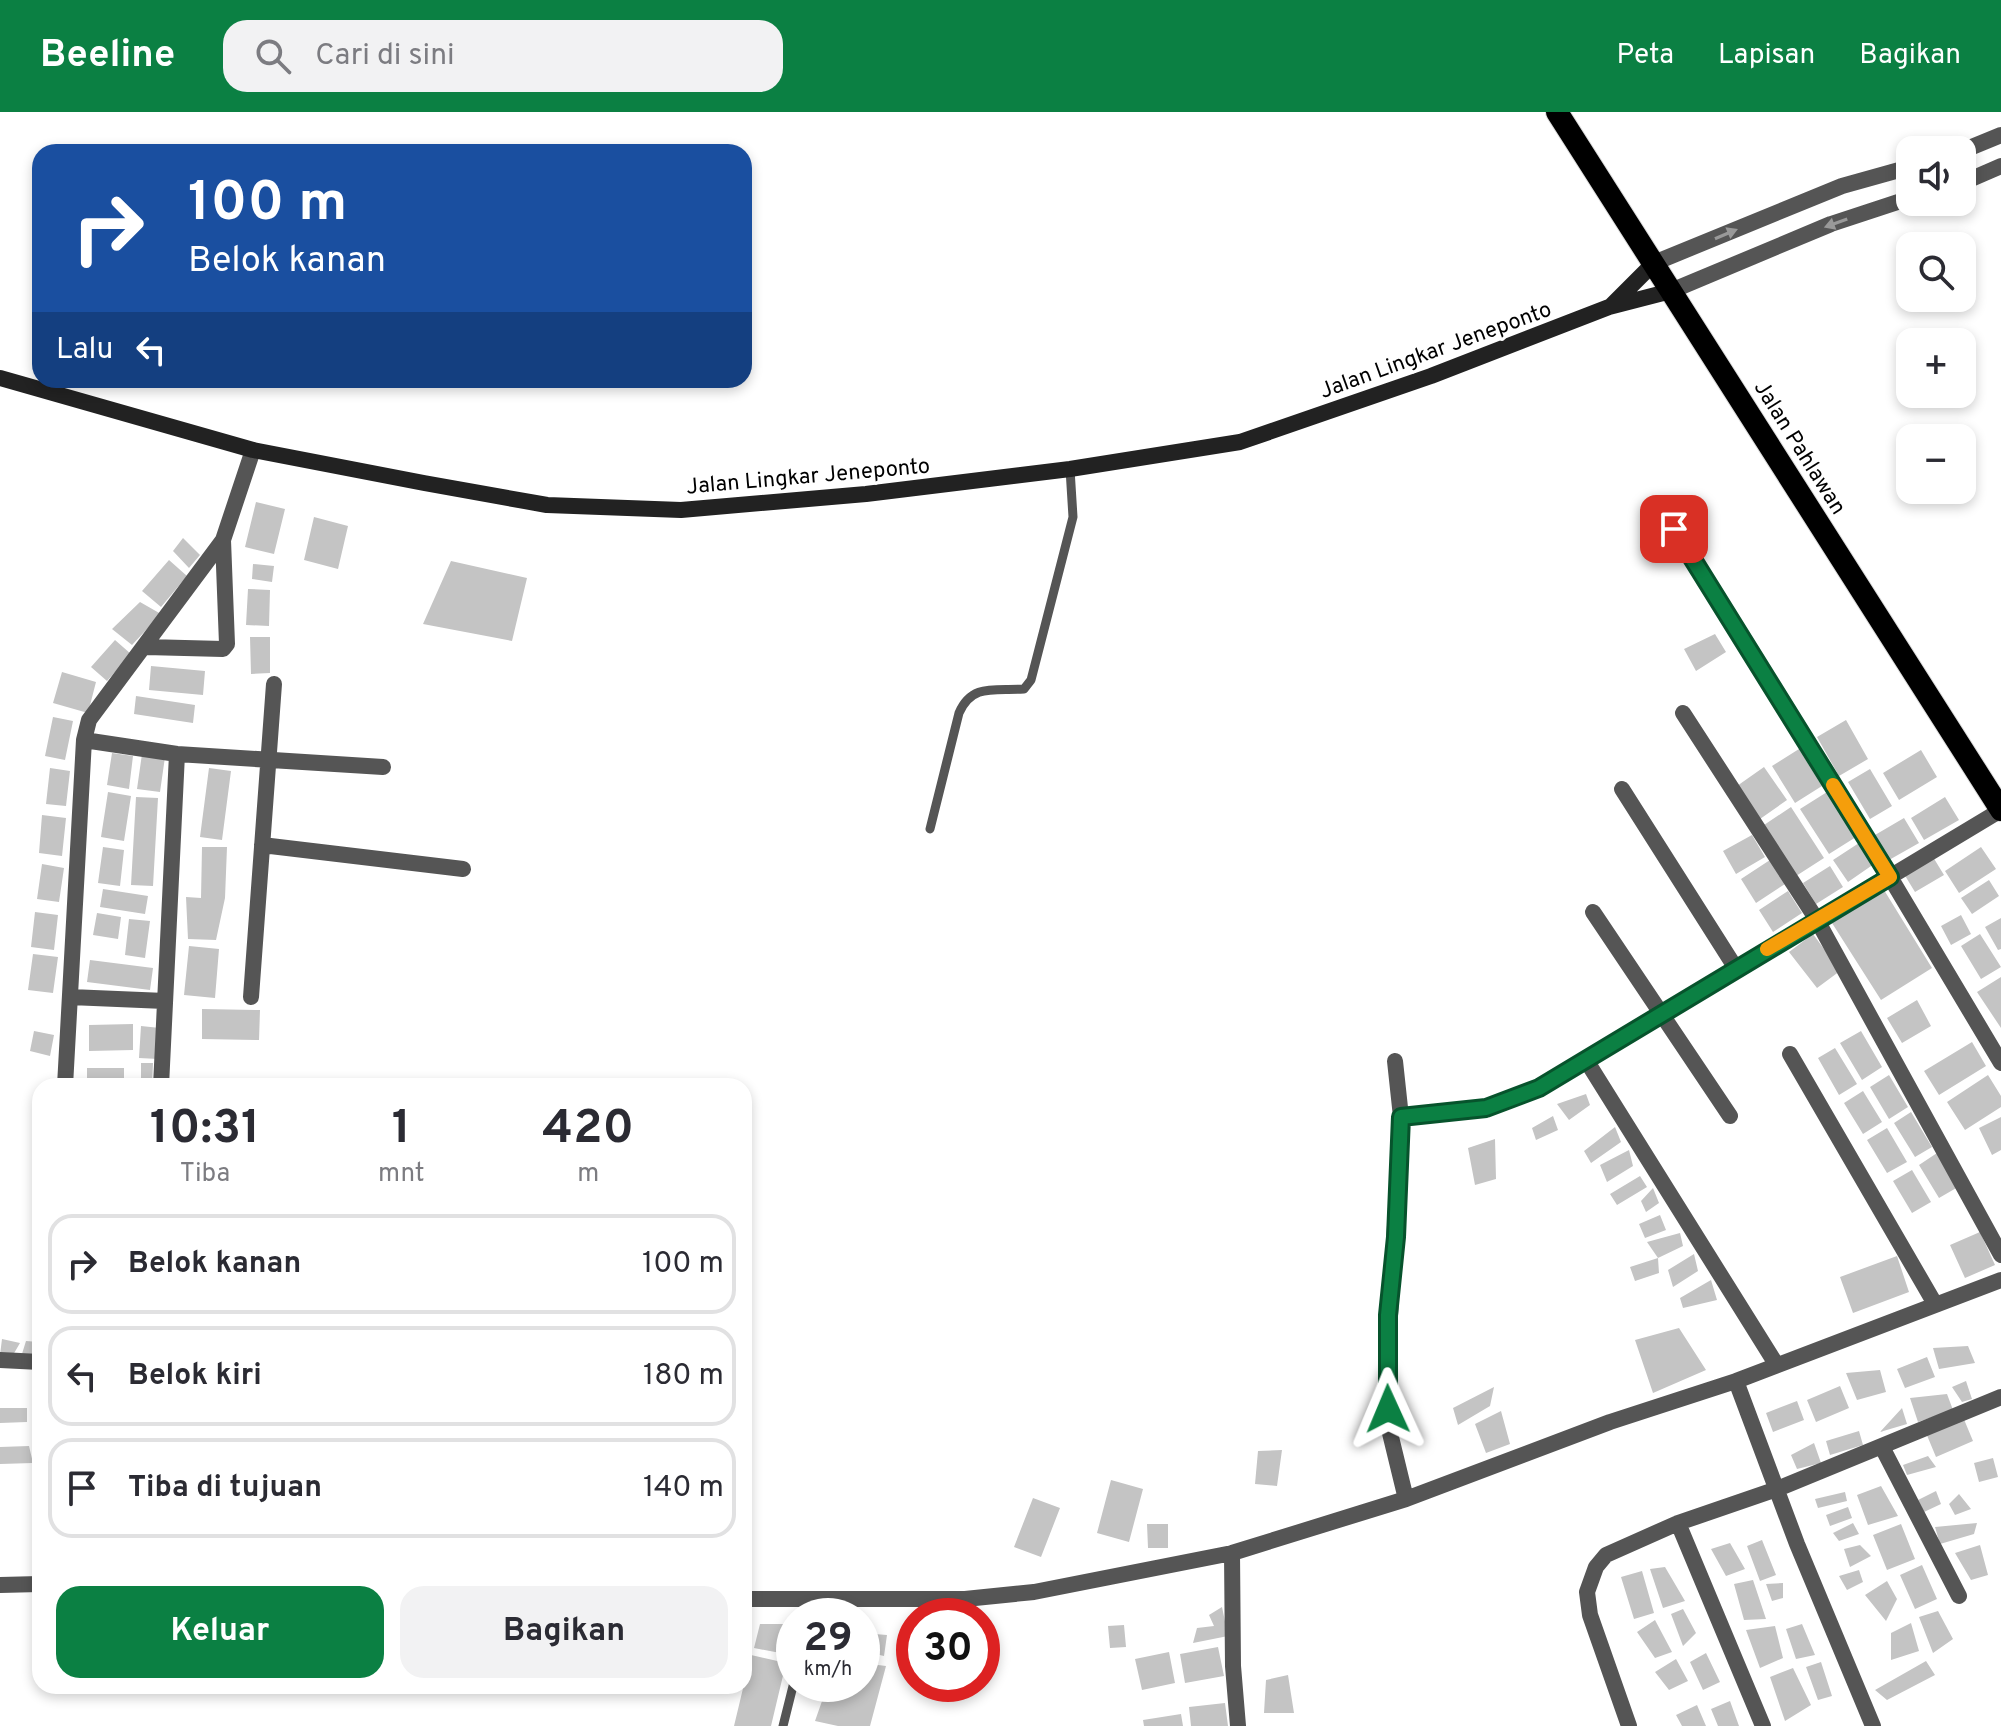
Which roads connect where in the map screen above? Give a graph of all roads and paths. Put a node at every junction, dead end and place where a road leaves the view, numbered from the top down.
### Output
1 (1557, 112) edge
2 (2001, 135) edge
3 (1976, 145) edge
4 (2001, 166) edge
5 (1896, 171) edge
6 (1976, 177) edge
7 (1896, 203) edge
8 (1654, 263) junction
9 (1671, 291) junction
10 (1609, 307) junction
11 (0, 378) edge
12 (32, 387) edge
13 (35, 388) edge
14 (253, 450) junction
15 (1070, 469) junction
16 (1674, 529) dead end
17 (223, 540) junction
18 (146, 647) junction
19 (274, 684) dead end
20 (1683, 713) dead end
21 (84, 740) junction
22 (177, 754) junction
23 (268, 758) junction
24 (383, 767) dead end
25 (1622, 789) dead end
26 (2001, 810) edge
27 (930, 829) dead end
28 (262, 845) junction
29 (463, 869) dead end
30 (1890, 877) junction
31 (1593, 912) dead end
32 (1817, 920) junction
33 (1735, 967) junction
34 (70, 997) junction
35 (251, 997) dead end
36 (165, 1001) junction
37 (1663, 1012) junction
38 (1790, 1054) dead end
39 (1586, 1060) junction
40 (1395, 1061) dead end
41 (2001, 1063) edge
42 (65, 1078) edge
43 (161, 1078) edge
44 (1730, 1116) dead end
45 (1401, 1117) junction
46 (2001, 1255) edge
47 (2001, 1280) edge
48 (1935, 1304) junction
49 (0, 1360) edge
50 (32, 1362) edge
51 (1776, 1364) junction
52 (1736, 1381) junction
53 (2001, 1397) edge
54 (1882, 1447) junction
55 (1777, 1489) junction
56 (1406, 1499) junction
57 (1678, 1523) junction
58 (1232, 1553) junction
59 (32, 1584) edge
60 (0, 1585) edge
61 (1959, 1596) dead end
62 (752, 1600) edge
63 (776, 1603) edge
64 (880, 1604) edge
65 (789, 1702) edge
66 (783, 1726) edge
67 (1238, 1726) edge
68 (1629, 1726) edge
69 (1763, 1726) edge
70 (1873, 1726) edge

1 - 8 highway, Jalan Pahlawan
2 - 3 street
4 - 6 street
8 -> 5 street
7 -> 9 street
8 - 9 highway, Jalan Pahlawan
8 - 10 main road, Jalan Lingkar Jeneponto
9 - 10 main road, Jalan Lingkar Jeneponto
9 - 26 highway, Jalan Pahlawan
10 - 15 main road, Jalan Lingkar Jeneponto
11 - 12 main road, Jalan Lingkar Jeneponto
13 - 14 main road, Jalan Lingkar Jeneponto
14 - 15 main road, Jalan Lingkar Jeneponto
14 - 17 street
15 - 27 lane
16 - 30 street
17 - 18 street
17 - 18 street
18 - 21 street
19 - 23 street
20 - 32 street
21 - 22 street
21 - 34 street
22 - 23 street
22 - 36 street
23 - 24 street
23 - 28 street
25 - 33 street
26 - 30 street
28 - 29 street
28 - 35 street
30 - 32 street
30 - 41 street
31 - 37 street
32 - 33 street
32 - 46 street
33 - 37 street
34 - 36 street
34 - 42 street
36 - 43 street
37 - 39 street
37 - 44 street
38 - 48 street
39 - 45 street
39 - 51 street
40 - 45 street
45 - 56 street
47 - 48 street
48 - 51 street
49 - 50 street
51 - 52 street
52 - 55 street
52 - 56 street
53 - 54 street
54 - 55 street
54 - 61 street
55 - 57 street
55 - 70 street
56 - 58 street
57 - 68 street
57 - 69 street
58 - 64 street
58 - 67 street
59 - 60 street
62 - 63 street
65 - 66 lane

